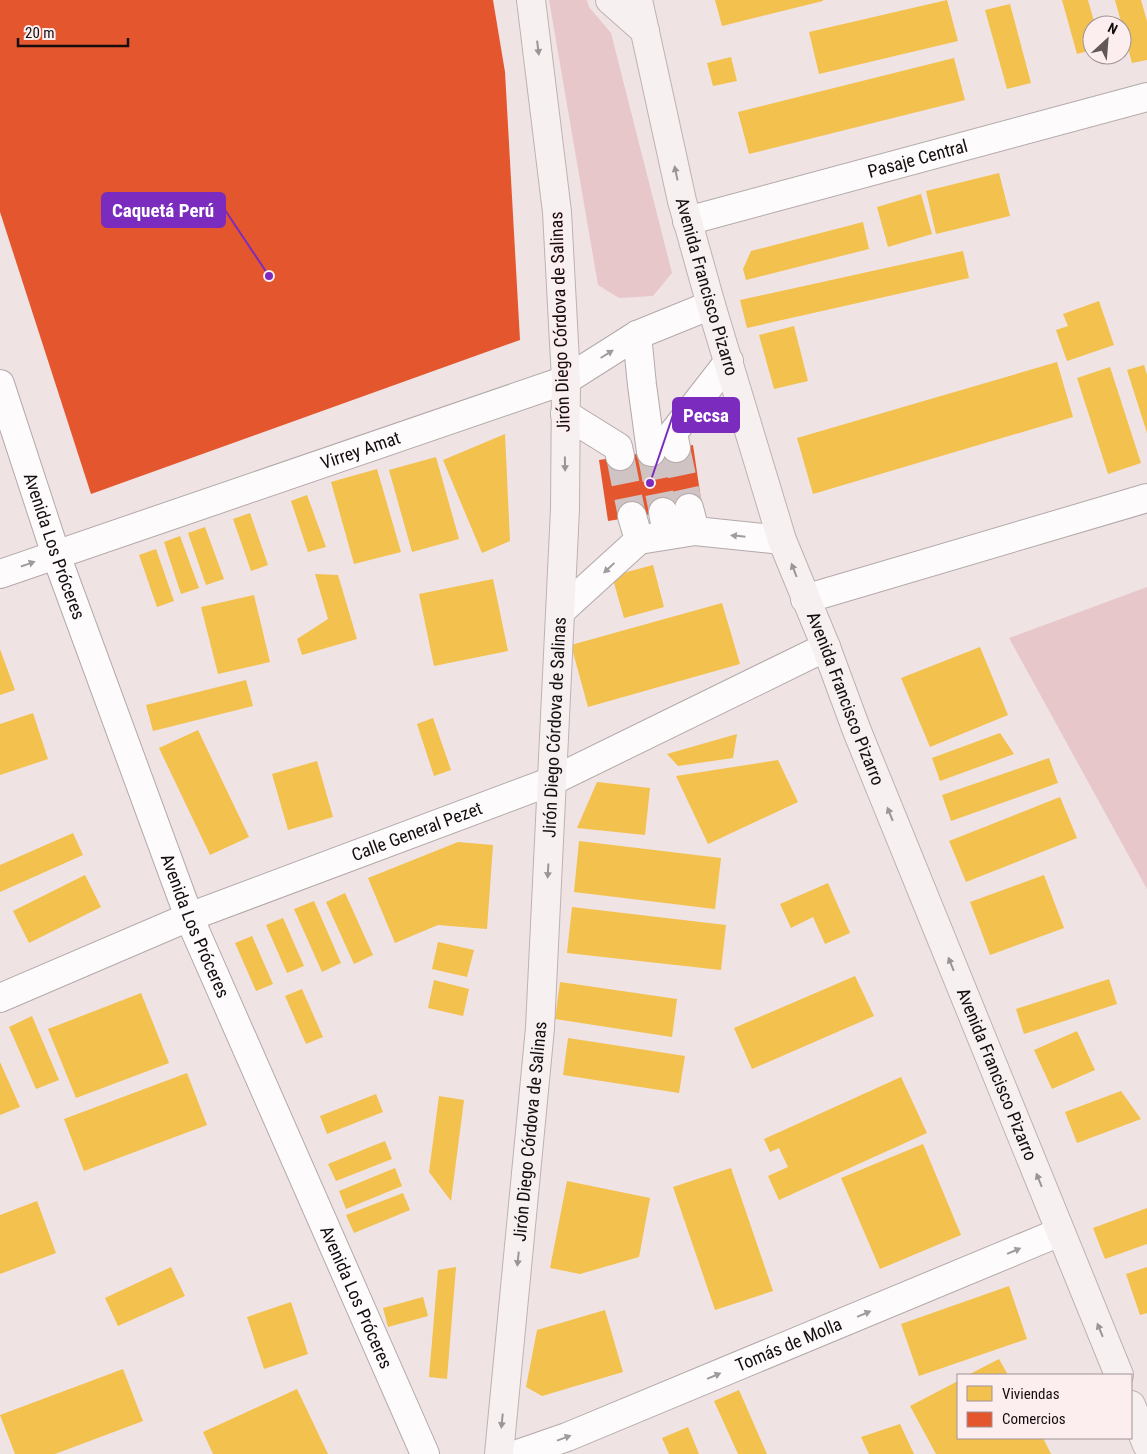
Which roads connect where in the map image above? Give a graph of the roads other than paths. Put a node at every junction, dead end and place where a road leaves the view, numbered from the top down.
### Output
1 (531, 0) edge
2 (610, 0) edge
3 (638, 0) edge
4 (645, 30) junction
5 (1145, 106) edge
6 (687, 221) junction
7 (712, 304) junction
8 (637, 335) junction
9 (728, 361) junction
10 (566, 380) junction
11 (0, 384) edge
12 (565, 414) junction
13 (662, 443) junction
14 (1147, 498) edge
15 (782, 540) junction
16 (56, 555) junction
17 (0, 574) edge
18 (805, 599) junction
19 (561, 611) junction
20 (826, 647) junction
21 (552, 781) junction
22 (189, 917) junction
23 (0, 998) edge
24 (1060, 1232) junction
25 (1119, 1374) edge
26 (1132, 1408) edge
27 (1147, 1445) edge
28 (425, 1454) edge
29 (499, 1454) edge
30 (518, 1454) edge

1 -> 10 main road, Jirón Diego Córdova de Salinas
2 - 4 main road
3 - 4 main road, Avenida Francisco Pizarro
6 -> 4 main road, Avenida Francisco Pizarro
5 - 6 street, Pasaje Central
6 - 7 main road, Avenida Francisco Pizarro
7 - 8 street, Virrey Amat
7 - 9 main road, Avenida Francisco Pizarro
10 -> 8 street, Virrey Amat
8 - 13 street
9 - 13 street
9 - 15 main road, Avenida Francisco Pizarro
10 - 12 main road, Jirón Diego Córdova de Salinas
10 - 16 street, Virrey Amat
11 - 16 street, Avenida Los Próceres
12 - 13 street
12 -> 19 main road, Jirón Diego Córdova de Salinas
14 - 18 street
18 -> 15 main road, Avenida Francisco Pizarro
15 -> 19 street
17 -> 16 street, Virrey Amat
16 - 22 street, Avenida Los Próceres
18 - 20 main road, Avenida Francisco Pizarro
19 - 21 main road, Jirón Diego Córdova de Salinas
20 - 21 street, Calle General Pezet
24 -> 20 main road, Avenida Francisco Pizarro
21 - 22 street, Calle General Pezet
21 -> 29 main road, Jirón Diego Córdova de Salinas
22 - 23 street, Calle General Pezet
22 - 28 street, Avenida Los Próceres
25 -> 24 main road, Avenida Francisco Pizarro
30 -> 24 street, Tomás de Molla
26 - 27 main road

